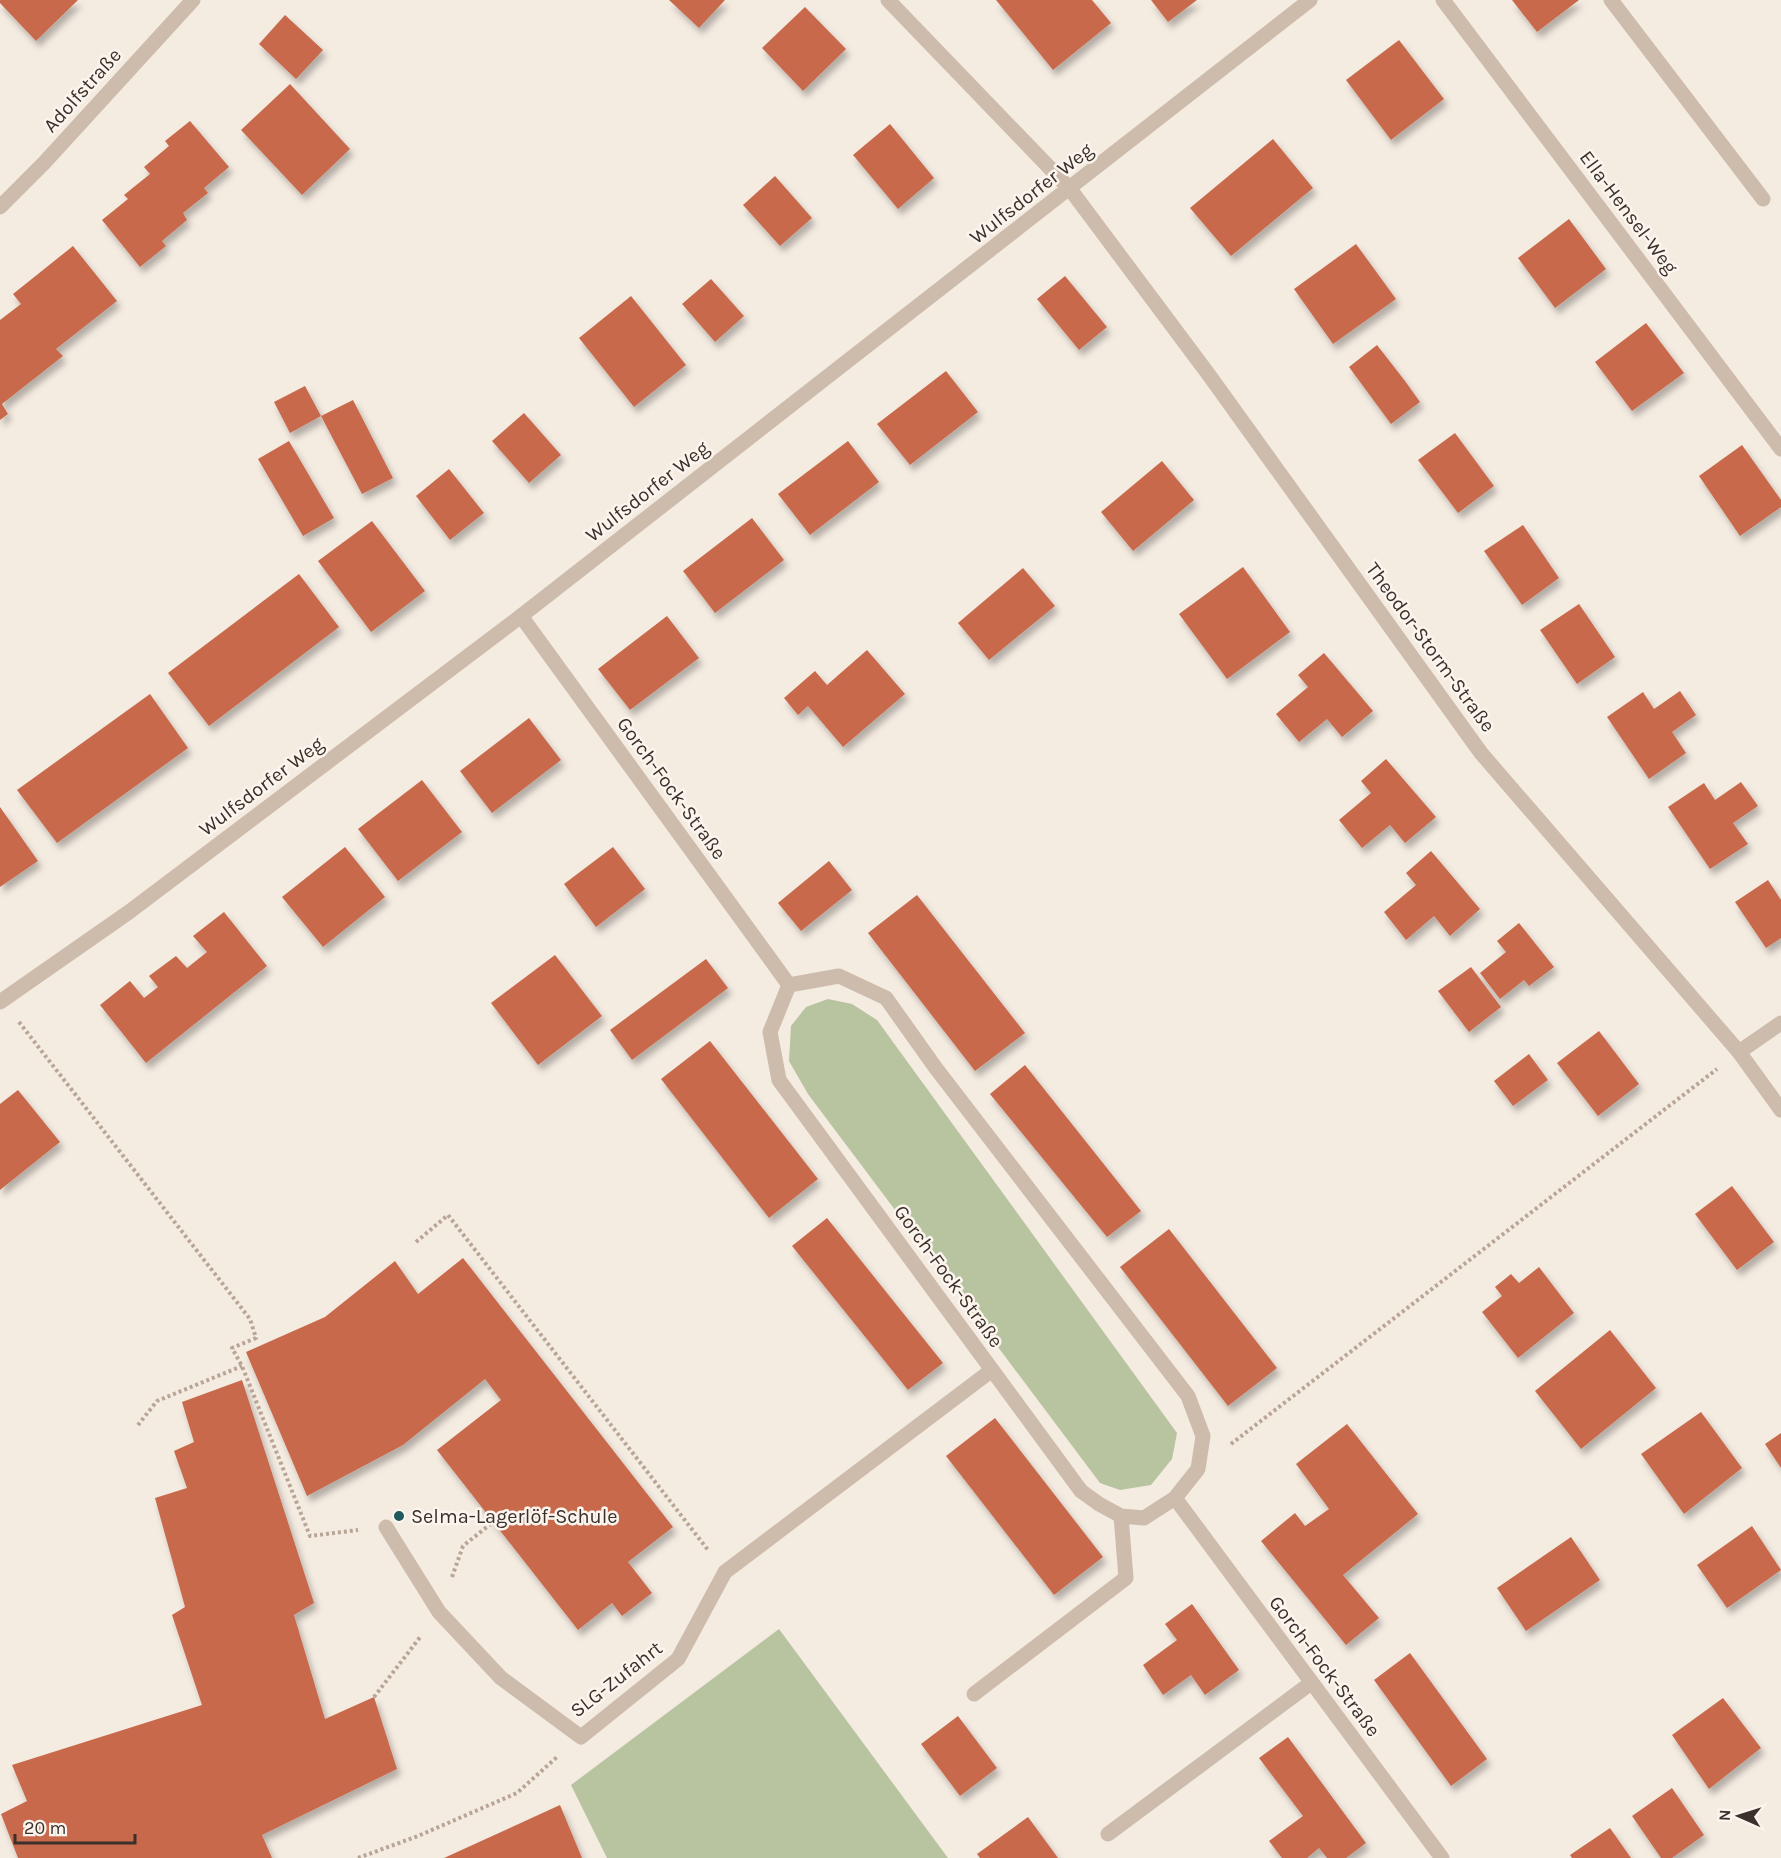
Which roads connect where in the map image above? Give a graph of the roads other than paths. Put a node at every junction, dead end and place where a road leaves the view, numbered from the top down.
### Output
1 (193, 0) edge
2 (888, 0) edge
3 (1310, 0) edge
4 (1443, 0) edge
5 (1611, 0) edge
6 (1070, 189) junction
7 (1763, 199) dead end
8 (0, 207) edge
9 (1781, 449) edge
10 (521, 616) junction
11 (789, 984) junction
12 (1, 1001) edge
13 (1781, 1023) edge
14 (1739, 1052) junction
15 (1781, 1110) edge
16 (993, 1370) junction
17 (1175, 1498) junction
18 (1121, 1516) junction
19 (386, 1527) road end
20 (1311, 1683) junction
21 (974, 1694) dead end
22 (1108, 1834) dead end
23 (1442, 1858) edge

1 - 8 street, Adolfstraße
2 - 6 street, Theodor-Storm-Straße
3 - 6 street, Wulfsdorfer Weg
4 - 9 street, Ella-Hensel-Weg
5 - 7 street
6 - 10 street, Wulfsdorfer Weg
6 - 14 street, Theodor-Storm-Straße
10 - 11 street, Gorch-Fock-Straße
10 - 12 street, Wulfsdorfer Weg
11 - 16 street, Gorch-Fock-Straße
11 - 17 street
13 - 14 street
14 - 15 street, Theodor-Storm-Straße
16 - 18 street, Gorch-Fock-Straße
16 - 19 street, SLG-Zufahrt
17 - 18 street
17 - 20 street, Gorch-Fock-Straße
18 - 21 street
20 - 22 street
20 - 23 street, Gorch-Fock-Straße

